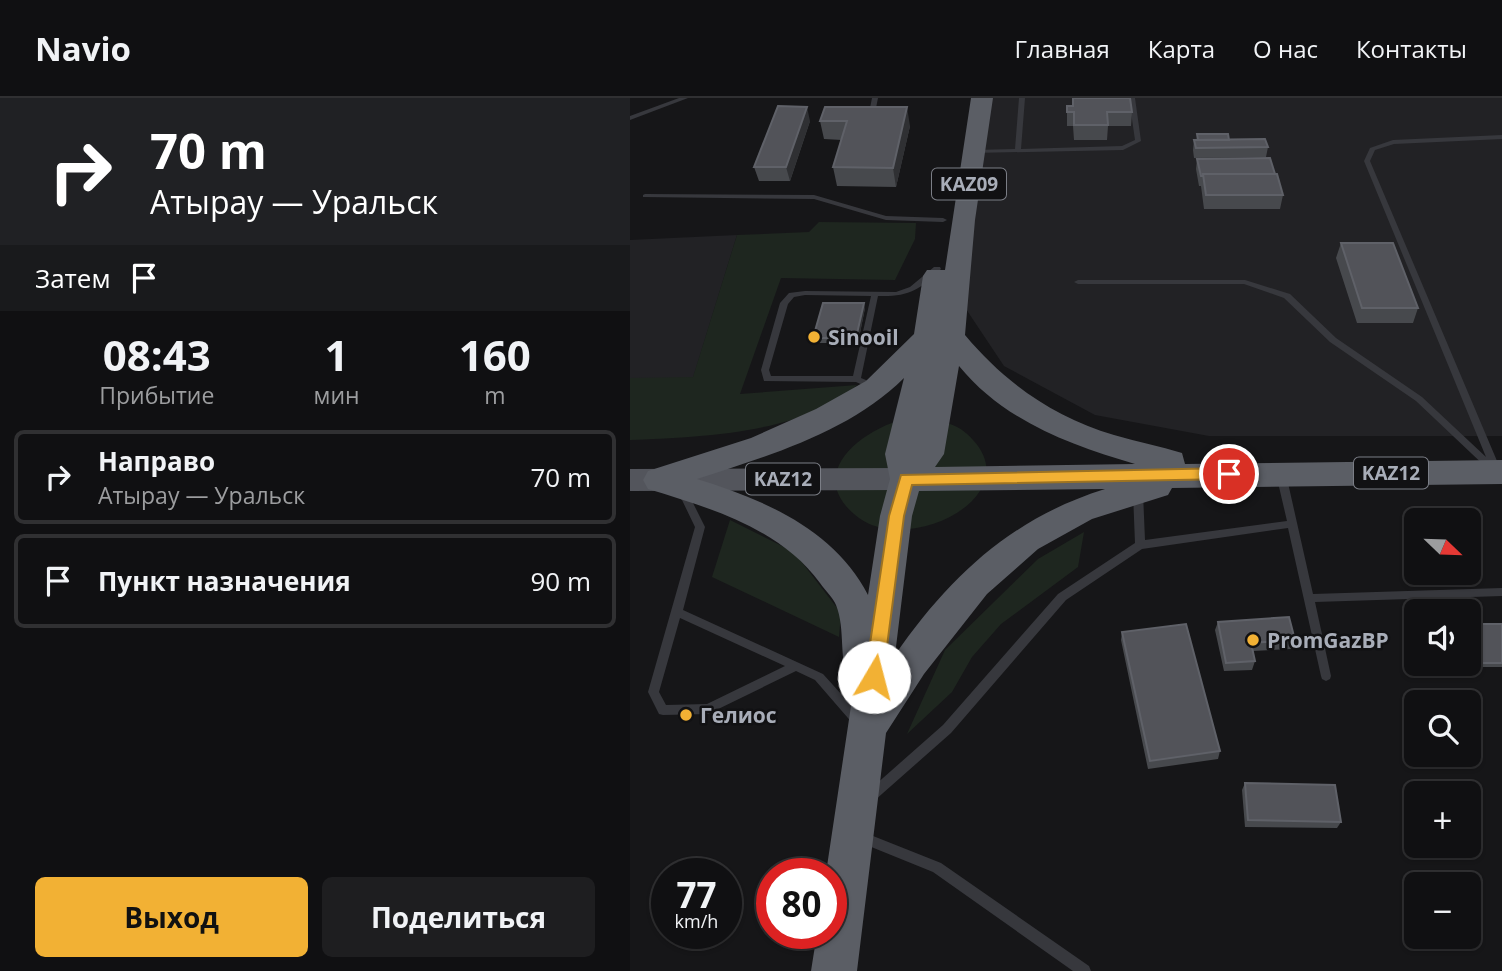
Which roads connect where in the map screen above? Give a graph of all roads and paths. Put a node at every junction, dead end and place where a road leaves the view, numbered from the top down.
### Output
1 (685, 98) edge
2 (875, 98) edge
3 (959, 98) edge
4 (982, 98) edge
5 (1022, 98) edge
6 (1132, 98) edge
7 (630, 118) edge
8 (871, 119) edge
9 (1502, 137) edge
10 (1018, 150) junction
11 (974, 152) junction
12 (645, 196) dead end
13 (943, 220) junction
14 (937, 270) junction
15 (1078, 282) dead end
16 (875, 295) junction
17 (939, 337) junction
18 (867, 384) junction
19 (1499, 472) edge
20 (1269, 473) junction
21 (906, 479) junction
22 (645, 480) edge
23 (1138, 492) junction
24 (1292, 524) junction
25 (1140, 545) junction
26 (1502, 592) edge
27 (1308, 598) junction
28 (677, 612) junction
29 (796, 666) junction
30 (1326, 676) dead end
31 (866, 731) junction
32 (854, 821) junction
33 (834, 971) edge
34 (1084, 971) edge

1 - 7 lane
2 - 8 lane
3 - 13 highway, KAZ09
4 - 11 highway, KAZ09
5 - 10 lane
6 - 10 lane
9 - 19 lane
10 - 11 lane
11 - 17 highway, KAZ09
12 - 13 lane
13 - 14 highway, KAZ09
14 - 16 lane
14 - 17 highway, KAZ09
15 - 19 lane
16 - 18 lane
16 - 18 lane
17 - 18 highway
17 - 20 highway
17 - 21 highway, KAZ09
18 - 22 highway
19 - 20 highway, KAZ12
20 - 21 highway, KAZ12
20 - 23 highway
20 - 24 lane
21 - 22 main road, KAZ12
21 - 31 highway, KAZ09
22 - 28 lane
22 - 31 highway
23 - 25 lane
23 - 31 highway
24 - 25 lane
24 - 27 lane
25 - 32 lane
26 - 27 lane
27 - 30 lane
28 - 29 lane
28 - 29 lane
29 - 31 lane
31 - 32 highway, KAZ09
32 - 33 highway, KAZ09
32 - 34 lane

